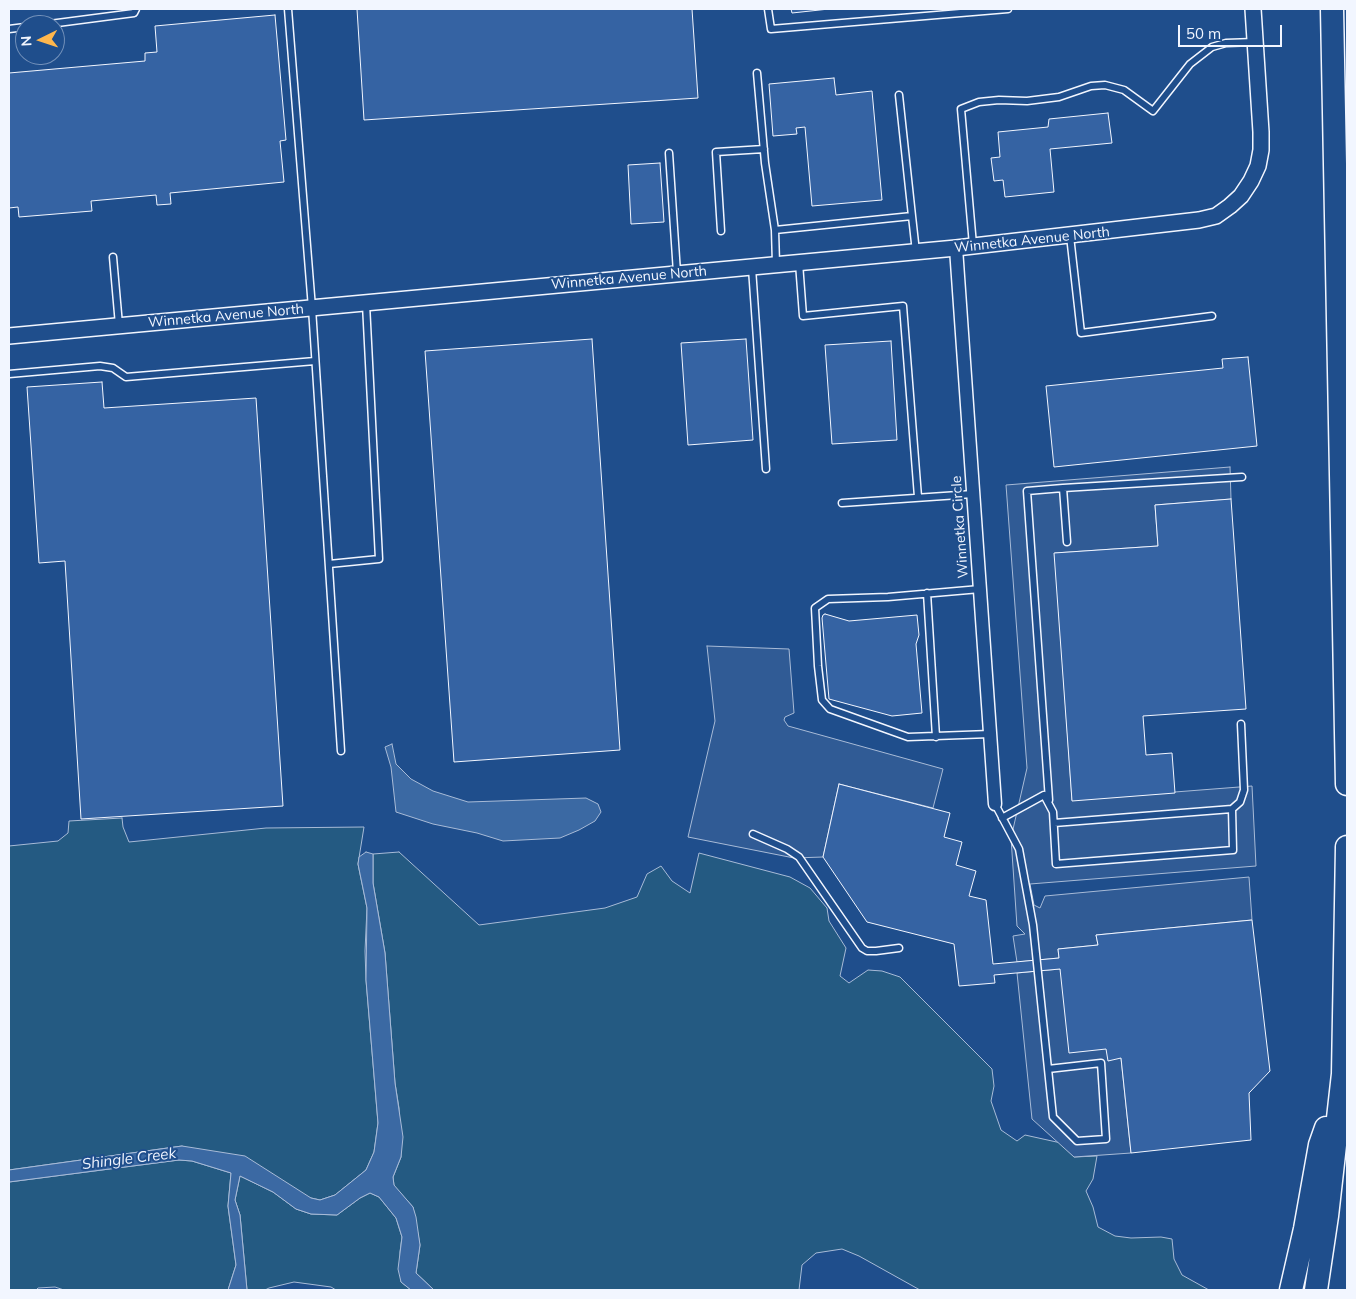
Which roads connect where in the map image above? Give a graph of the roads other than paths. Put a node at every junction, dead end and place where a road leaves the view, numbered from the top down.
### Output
1 (136, 9) edge
2 (288, 9) edge
3 (768, 9) edge
4 (1008, 9) edge
5 (1253, 9) edge
6 (1332, 9) edge
7 (65, 22) edge
8 (1255, 42) junction
9 (757, 74) dead end
10 (899, 96) dead end
11 (764, 149) junction
12 (669, 153) dead end
13 (912, 216) junction
14 (775, 230) junction
15 (722, 231) dead end
16 (1070, 236) junction
17 (973, 246) junction
18 (956, 248) junction
19 (916, 252) junction
20 (114, 258) dead end
21 (799, 262) junction
22 (776, 264) junction
23 (752, 266) junction
24 (677, 273) junction
25 (366, 303) junction
26 (312, 308) junction
27 (1212, 316) dead end
28 (119, 325) junction
29 (9, 336) edge
30 (315, 361) junction
31 (9, 374) edge
32 (766, 469) dead end
33 (1242, 477) dead end
34 (1063, 488) junction
35 (973, 494) junction
36 (918, 497) junction
37 (842, 503) dead end
38 (1067, 542) dead end
39 (328, 564) junction
40 (980, 589) junction
41 (927, 593) junction
42 (1241, 724) dead end
43 (990, 734) junction
44 (936, 737) junction
45 (341, 751) dead end
46 (1347, 784) edge
47 (995, 804) joint
48 (1049, 804) junction
49 (1232, 809) junction
50 (1002, 818) junction
51 (1054, 823) junction
52 (753, 834) dead end
53 (1347, 847) edge
54 (899, 948) dead end
55 (1048, 1069) junction
56 (1343, 1074) junction
57 (1291, 1290) edge
58 (1316, 1290) edge

1 - 7 lane
2 - 26 lane
3 - 4 lane
5 - 8 street
6 - 46 highway
8 - 16 street, Winnetka Avenue North
8 - 17 lane
9 - 11 lane
10 - 13 lane
11 - 14 lane
11 - 15 lane
12 - 24 lane
13 - 14 lane
13 - 19 lane
14 - 22 lane
16 - 17 street, Winnetka Avenue North
16 - 27 lane
17 - 18 street, Winnetka Avenue North
18 - 19 street, Winnetka Avenue North
18 - 35 street, Winnetka Circle
19 - 21 street, Winnetka Avenue North
20 - 28 lane
21 - 22 street, Winnetka Avenue North
21 - 36 lane
22 - 23 street, Winnetka Avenue North
23 - 24 street, Winnetka Avenue North
23 - 32 lane
24 - 25 street, Winnetka Avenue North
25 - 26 street, Winnetka Avenue North
25 - 39 lane
26 - 28 street, Winnetka Avenue North
26 - 30 lane
28 - 29 street, Winnetka Avenue North
30 - 31 lane
30 - 39 lane
33 - 34 lane
34 - 38 lane
34 - 48 lane
35 - 36 lane
35 - 40 street, Winnetka Circle
36 - 37 lane
39 - 45 lane
40 - 41 lane
40 - 43 street, Winnetka Circle
41 - 44 lane
41 - 44 lane
42 - 49 lane
43 - 44 lane
43 - 47 street, Winnetka Circle
47 - 50 lane
48 - 50 lane
48 - 51 lane
49 - 51 lane
49 - 51 lane
50 - 55 lane
52 - 54 lane
53 - 56 highway
55 - 55 lane
56 - 57 highway
56 - 58 highway

